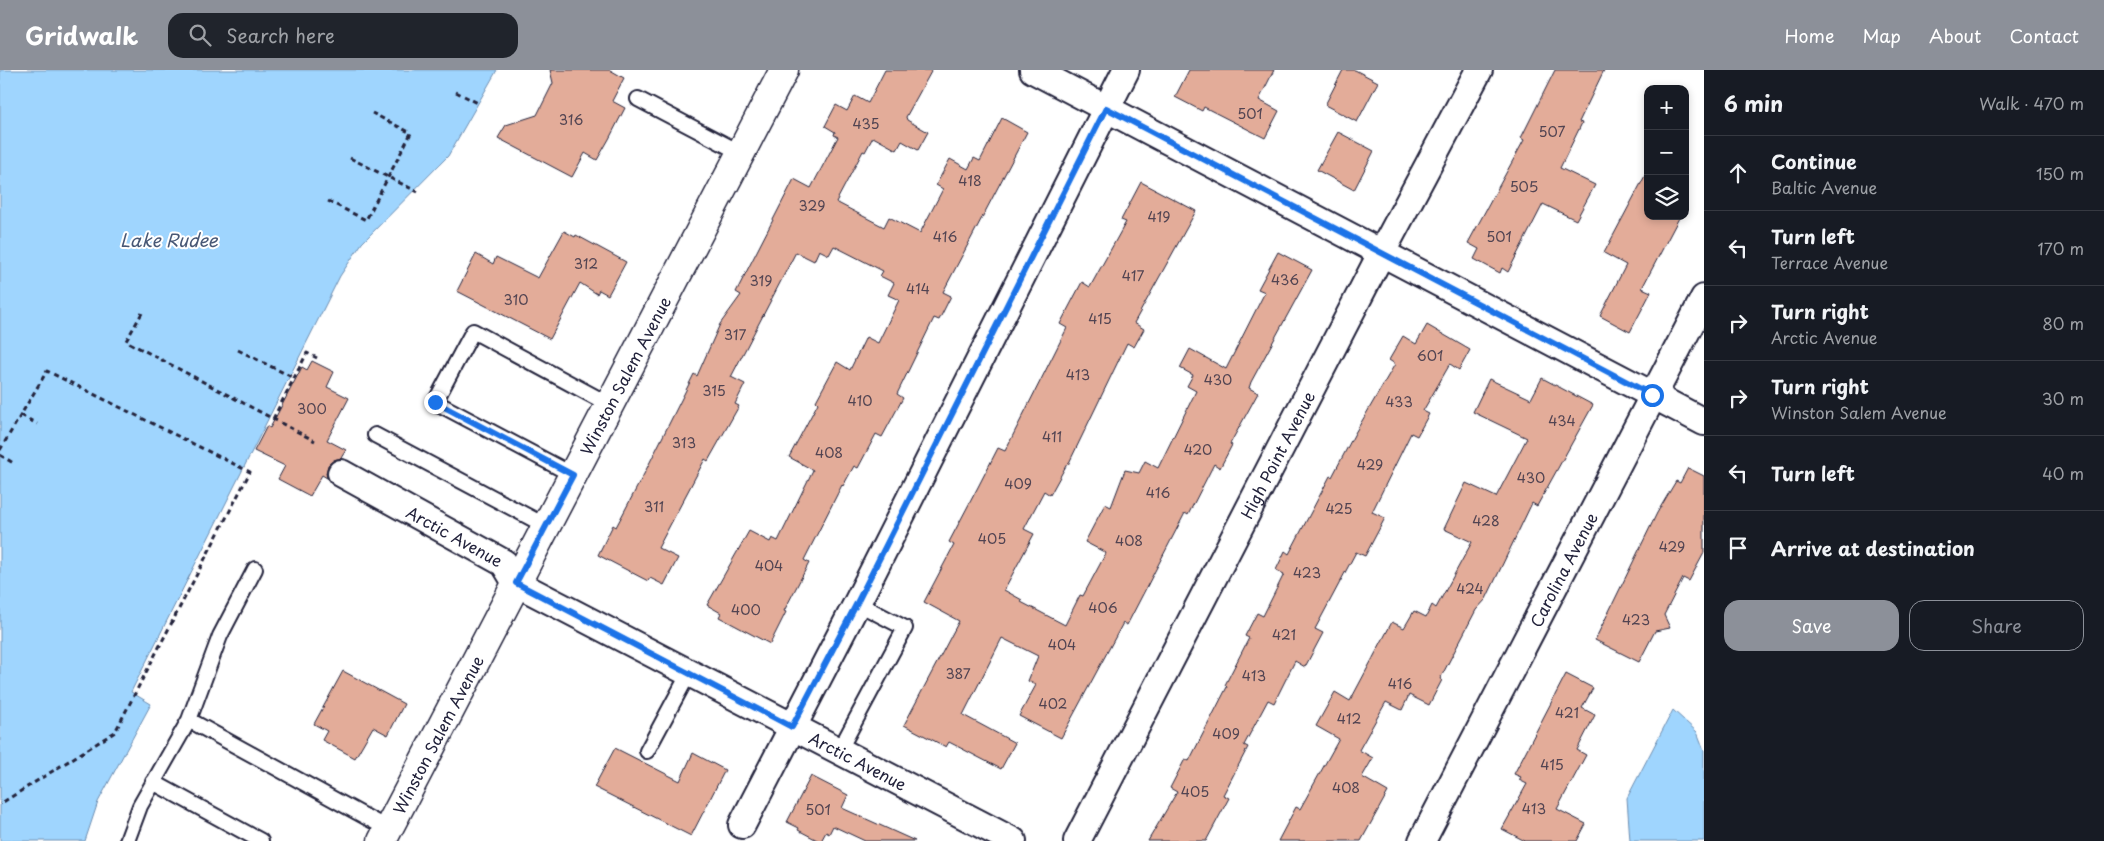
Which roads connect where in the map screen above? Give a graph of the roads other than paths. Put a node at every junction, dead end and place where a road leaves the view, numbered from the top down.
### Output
1 (784, 70) edge
2 (1033, 70) edge
3 (1126, 70) edge
4 (1478, 70) edge
5 (638, 99) dead end
6 (1106, 108) junction
7 (741, 153) junction
8 (1382, 252) junction
9 (1704, 298) edge
10 (1652, 395) junction
11 (610, 405) junction
12 (1704, 422) edge
13 (375, 434) dead end
14 (342, 473) dead end
15 (573, 475) junction
16 (546, 526) junction
17 (255, 569) dead end
18 (516, 583) junction
19 (857, 603) junction
20 (689, 673) junction
21 (189, 720) junction
22 (792, 727) junction
23 (648, 751) dead end
24 (839, 751) junction
25 (153, 782) junction
26 (742, 826) dead end
27 (385, 835) edge
28 (128, 841) edge
29 (262, 841) edge
30 (1013, 841) edge
31 (1077, 841) edge
32 (1422, 841) edge

1 - 7 street, Winston Salem Avenue
2 - 6 street
3 - 6 street
4 - 8 street, High Point Avenue
5 - 7 lane
6 - 8 street
6 - 19 street
7 - 11 street, Winston Salem Avenue
8 - 10 street
8 - 31 street, High Point Avenue
9 - 10 street, Carolina Avenue
10 - 12 street
10 - 32 street, Carolina Avenue
11 - 15 street, Winston Salem Avenue
11 - 15 lane
13 - 16 lane
14 - 18 street, Arctic Avenue
15 - 16 street, Winston Salem Avenue
16 - 18 street, Winston Salem Avenue
17 - 21 lane
18 - 20 street, Arctic Avenue
18 - 27 street, Winston Salem Avenue
19 - 22 street
19 - 24 lane
20 - 22 street, Arctic Avenue
20 - 23 lane
21 - 25 lane
21 - 27 lane
22 - 24 street, Arctic Avenue
22 - 26 street
24 - 30 street, Arctic Avenue
25 - 28 lane
25 - 29 lane

